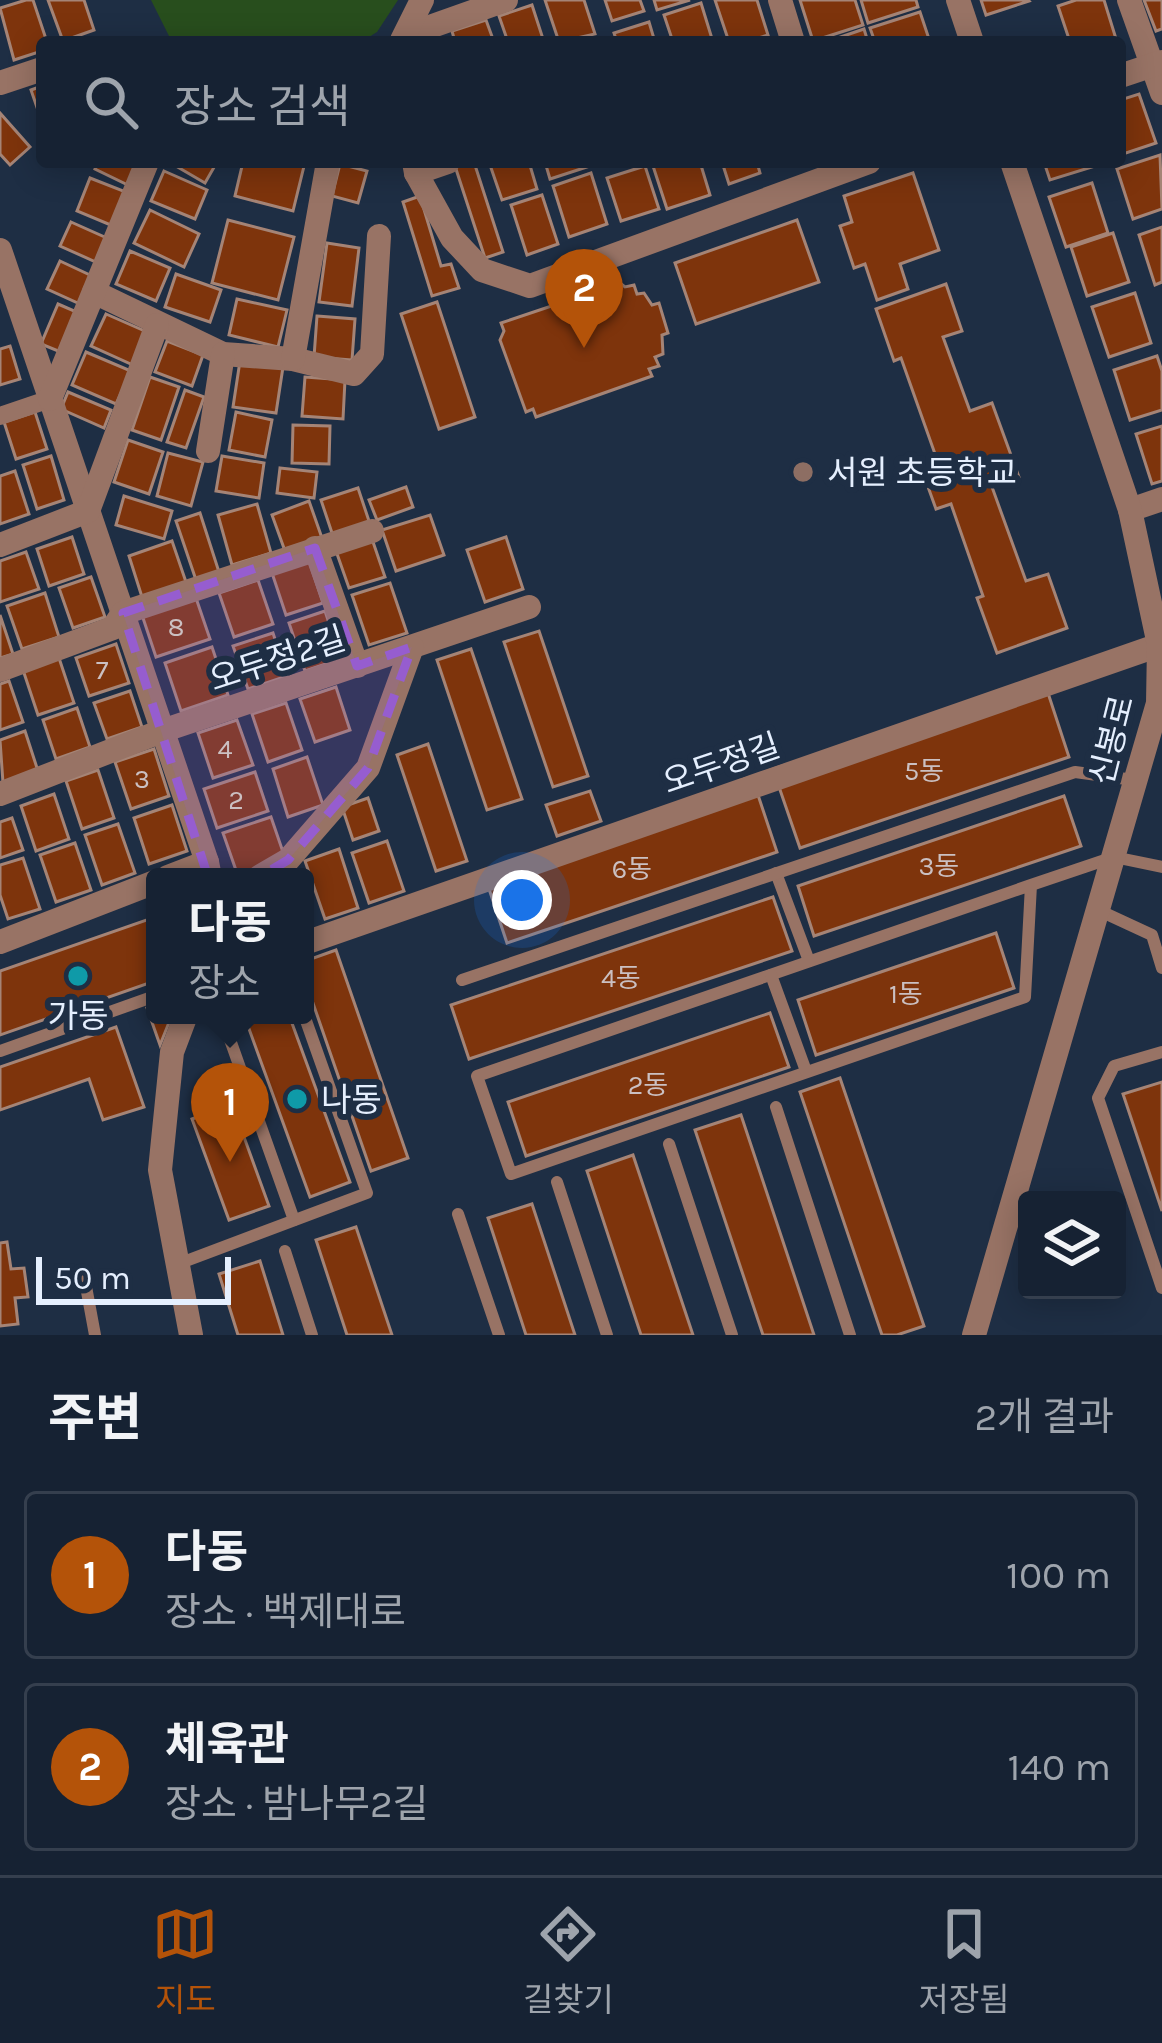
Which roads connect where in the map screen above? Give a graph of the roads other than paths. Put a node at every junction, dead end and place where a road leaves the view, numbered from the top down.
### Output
1 (422, 0) edge
2 (506, 0) edge
3 (780, 0) edge
4 (958, 0) edge
5 (1129, 0) edge
6 (405, 36) edge
7 (409, 36) edge
8 (791, 36) edge
9 (970, 36) edge
10 (1157, 63) edge
11 (36, 71) edge
12 (1126, 74) edge
13 (0, 83) edge
14 (1162, 93) edge
15 (145, 168) edge
16 (327, 168) edge
17 (415, 168) edge
18 (835, 168) edge
19 (1014, 168) edge
20 (379, 236) dead end
21 (0, 250) edge
22 (94, 292) junction
23 (157, 325) junction
24 (223, 354) junction
25 (293, 358) junction
26 (50, 399) junction
27 (0, 416) edge
28 (208, 451) dead end
29 (1162, 499) edge
30 (1130, 510) junction
31 (88, 511) junction
32 (371, 531) dead end
33 (0, 544) edge
34 (315, 548) junction
35 (529, 607) dead end
36 (122, 614) junction
37 (1159, 645) junction
38 (412, 647) junction
39 (357, 666) junction
40 (0, 670) edge
41 (162, 731) junction
42 (1136, 780) junction
43 (0, 794) edge
44 (1114, 856) junction
45 (207, 868) edge
46 (274, 868) edge
47 (1162, 868) edge
48 (776, 873) junction
49 (146, 885) edge
50 (1030, 885) junction
51 (1098, 910) junction
52 (314, 940) edge
53 (0, 941) edge
54 (809, 962) junction
55 (1162, 968) edge
56 (771, 975) junction
57 (462, 980) dead end
58 (146, 999) edge
59 (183, 1024) edge
60 (224, 1024) edge
61 (307, 1024) edge
62 (0, 1052) edge
63 (1162, 1052) edge
64 (806, 1071) junction
65 (776, 1106) dead end
66 (669, 1144) dead end
67 (557, 1182) dead end
68 (458, 1214) dead end
69 (294, 1220) junction
70 (285, 1251) dead end
71 (176, 1264) junction
72 (85, 1281) dead end
73 (1162, 1288) edge
74 (95, 1335) edge
75 (191, 1335) edge
76 (312, 1335) edge
77 (499, 1335) edge
78 (607, 1335) edge
79 (732, 1335) edge
80 (850, 1335) edge
81 (974, 1335) edge

1 - 6 street
2 - 7 street
3 - 8 street
4 - 9 street
5 - 10 street
10 - 12 street
10 - 14 street
11 - 13 street
15 - 22 street
16 - 25 street
17 - 18 street
19 - 30 street, 신봉로
20 - 25 street
21 - 26 street
22 - 23 street
22 - 26 street
23 - 24 street
23 - 31 street
24 - 25 street
24 - 28 street
26 - 27 street
26 - 31 street
29 - 30 street
30 - 37 street, 신봉로
31 - 33 street
31 - 36 street
32 - 34 street
34 - 36 street
34 - 39 street
35 - 38 street, 오두정2길
36 - 40 street
36 - 41 street
37 - 42 street, 신봉로
37 - 52 street, 오두정길
38 - 39 street, 오두정2길
38 - 46 street
39 - 41 street, 오두정2길
41 - 43 street, 오두정2길
41 - 45 street
42 - 44 street, 신봉로
42 - 48 lane
44 - 47 lane
44 - 50 lane
44 - 51 street, 신봉로
48 - 54 lane
48 - 57 lane
49 - 53 street
50 - 54 lane
50 - 64 lane
51 - 55 lane
51 - 81 street, 신봉로
54 - 56 lane
56 - 64 lane
56 - 64 lane
58 - 62 lane
59 - 71 street
60 - 69 lane
61 - 69 lane
63 - 73 lane
65 - 80 lane
66 - 79 lane
67 - 78 lane
68 - 77 lane
69 - 71 lane
70 - 76 lane
71 - 75 street
72 - 74 lane

